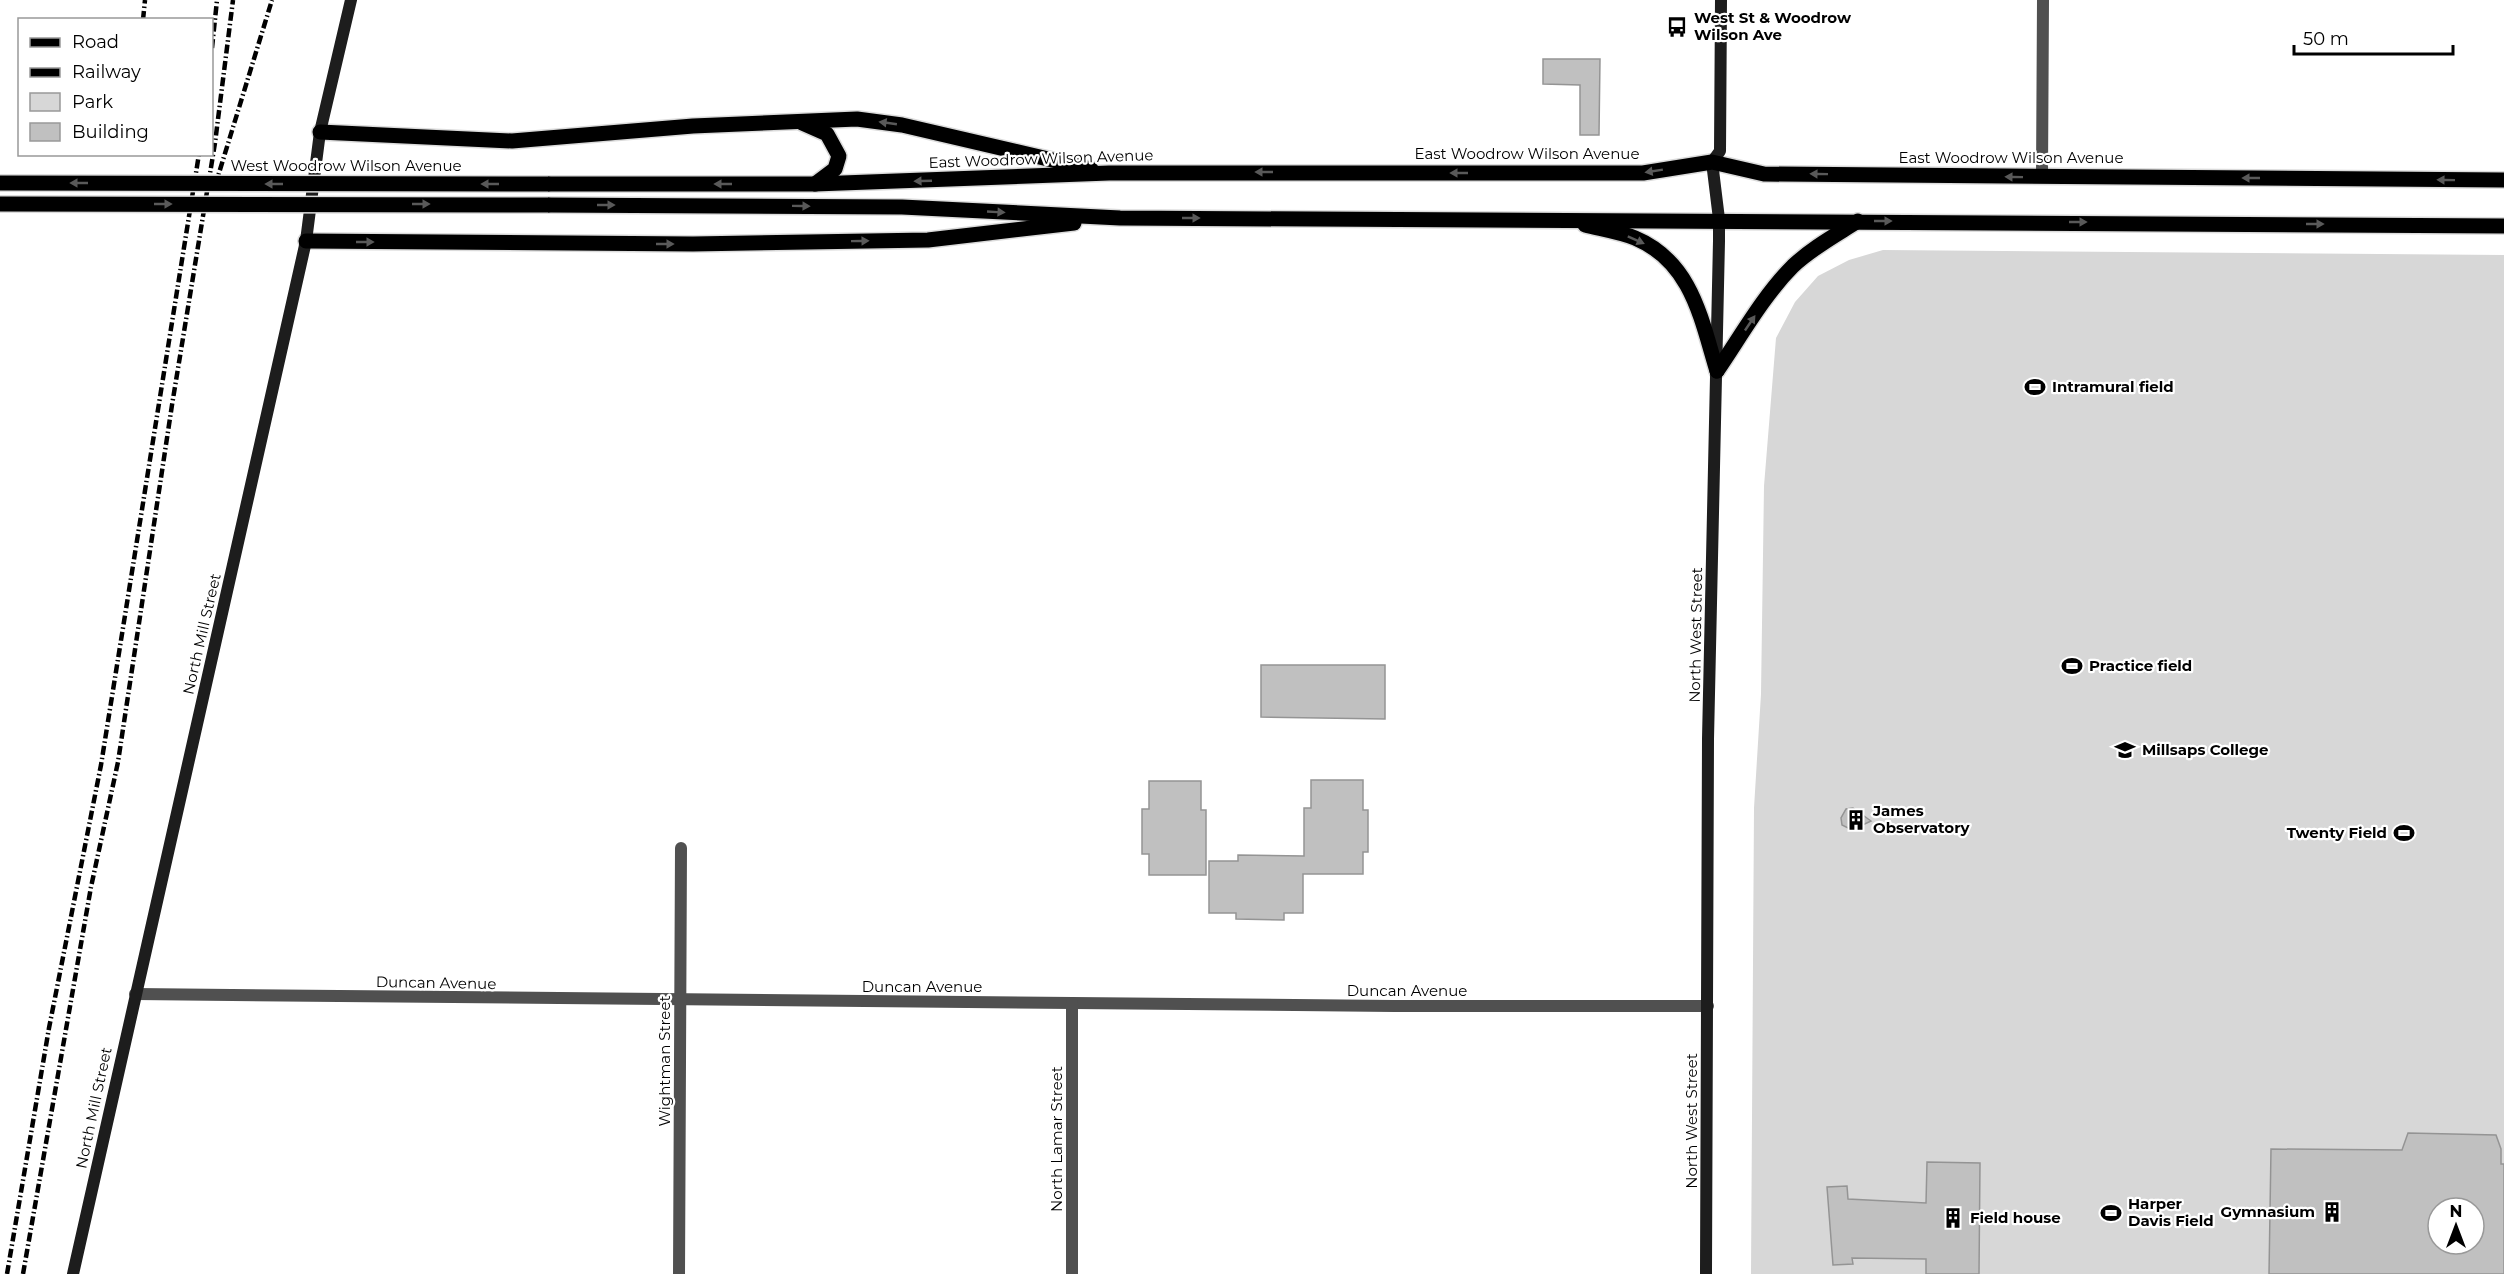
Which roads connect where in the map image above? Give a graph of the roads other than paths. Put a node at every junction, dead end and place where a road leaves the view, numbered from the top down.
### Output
1 (351, 0) edge
2 (1721, 0) edge
3 (2043, 0) edge
4 (799, 122) junction
5 (320, 132) junction
6 (1712, 162) junction
7 (1109, 173) junction
8 (2042, 177) junction
9 (2504, 180) edge
10 (0, 183) edge
11 (549, 184) joint
12 (814, 184) junction
13 (0, 204) edge
14 (1120, 218) junction
15 (1559, 219) junction
16 (1719, 219) junction
17 (1858, 220) junction
18 (2504, 225) edge
19 (306, 241) junction
20 (1717, 371) junction
21 (681, 848) dead end
22 (135, 994) junction
23 (680, 1000) junction
24 (1072, 1003) junction
25 (1708, 1006) junction
26 (73, 1274) edge
27 (679, 1274) edge
28 (1072, 1274) edge
29 (1706, 1274) edge

1 - 5 street, North Mill Street
2 - 6 street, North West Street
3 - 8 street
4 - 5 main road
7 -> 4 main road
4 - 12 main road
5 - 19 street, North Mill Street
6 -> 7 main road, East Woodrow Wilson Avenue
8 -> 6 main road, East Woodrow Wilson Avenue
6 - 16 street, North West Street
7 -> 12 main road, East Woodrow Wilson Avenue
9 -> 8 main road, East Woodrow Wilson Avenue
11 -> 10 main road, West Woodrow Wilson Avenue, bridge
12 -> 11 main road, East Woodrow Wilson Avenue
13 -> 14 main road, bridge
14 -> 15 main road
19 -> 14 main road
15 - 16 main road
15 -> 20 main road
16 - 17 main road
16 - 20 street, North West Street
17 -> 18 main road
20 -> 17 main road
19 - 22 street, North Mill Street
20 - 25 street, North West Street
21 - 23 street, Wightman Street
22 - 23 street, Duncan Avenue
22 - 26 street, North Mill Street
23 - 24 street, Duncan Avenue
23 - 27 street, Wightman Street
24 - 25 street, Duncan Avenue
24 - 28 street, North Lamar Street
25 - 29 street, North West Street

